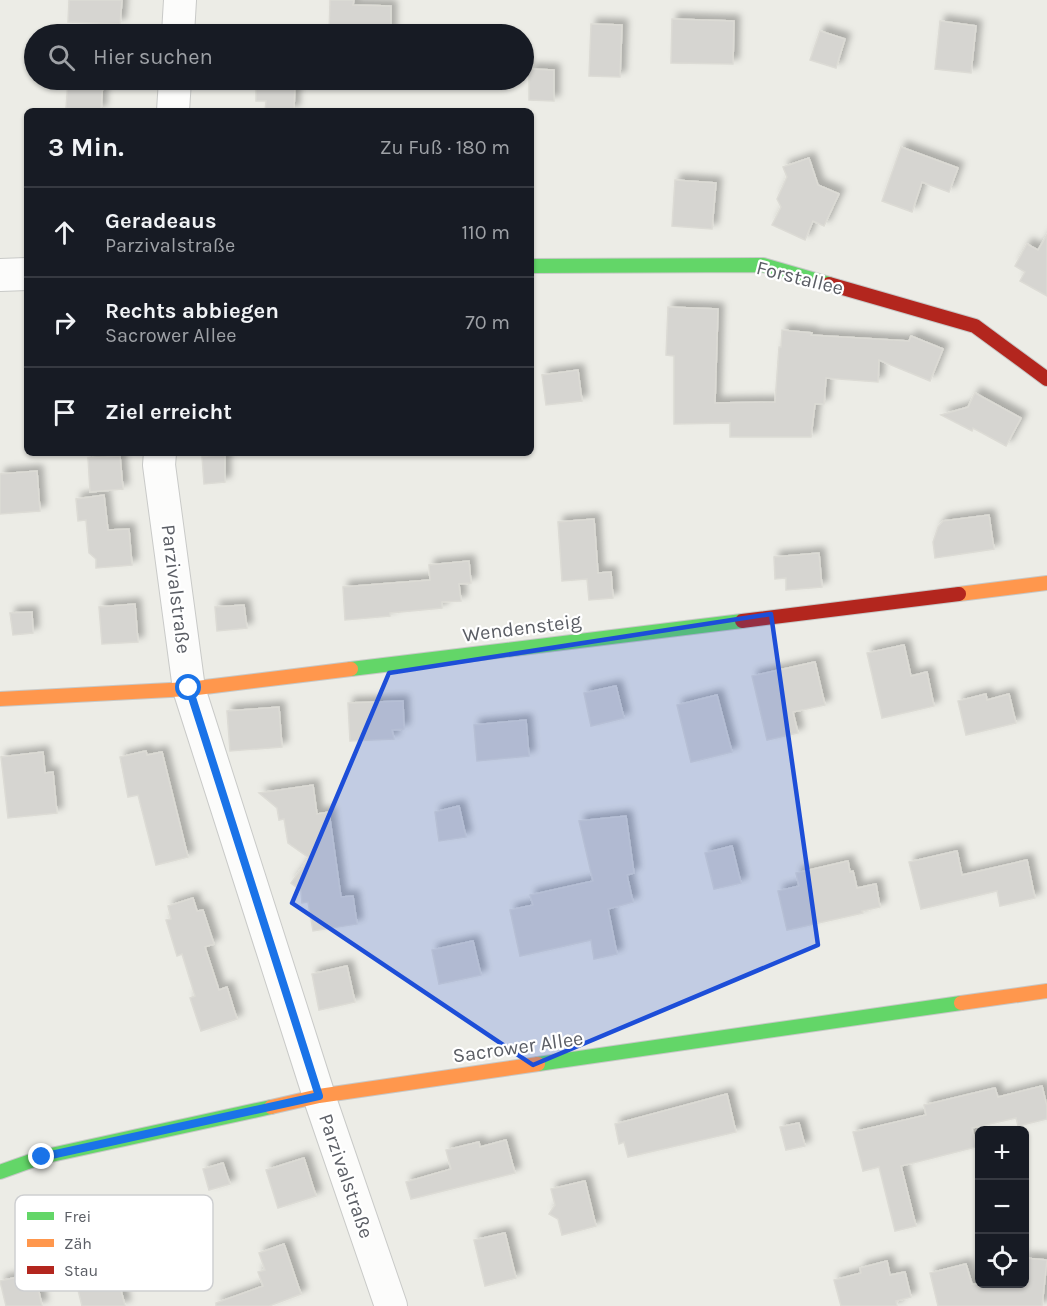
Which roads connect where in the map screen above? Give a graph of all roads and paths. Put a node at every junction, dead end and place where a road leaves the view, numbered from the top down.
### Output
1 (180, 0) edge
2 (179, 24) edge
3 (174, 90) edge
4 (173, 108) edge
5 (534, 266) edge
6 (24, 274) edge
7 (0, 275) edge
8 (1047, 379) edge
9 (160, 456) edge
10 (1047, 583) edge
11 (189, 688) junction
12 (0, 699) edge
13 (1047, 991) edge
14 (319, 1096) junction
15 (0, 1172) edge
16 (391, 1306) edge

1 - 2 street
3 - 4 street
5 - 8 street, Forstallee
6 - 7 street
9 - 11 street, Parzivalstraße
10 - 11 street, Wendensteig
11 - 12 street, Wendensteig
11 - 14 street, Parzivalstraße
13 - 14 street, Sacrower Allee
14 - 15 street, Sacrower Allee
14 - 16 street, Parzivalstraße

